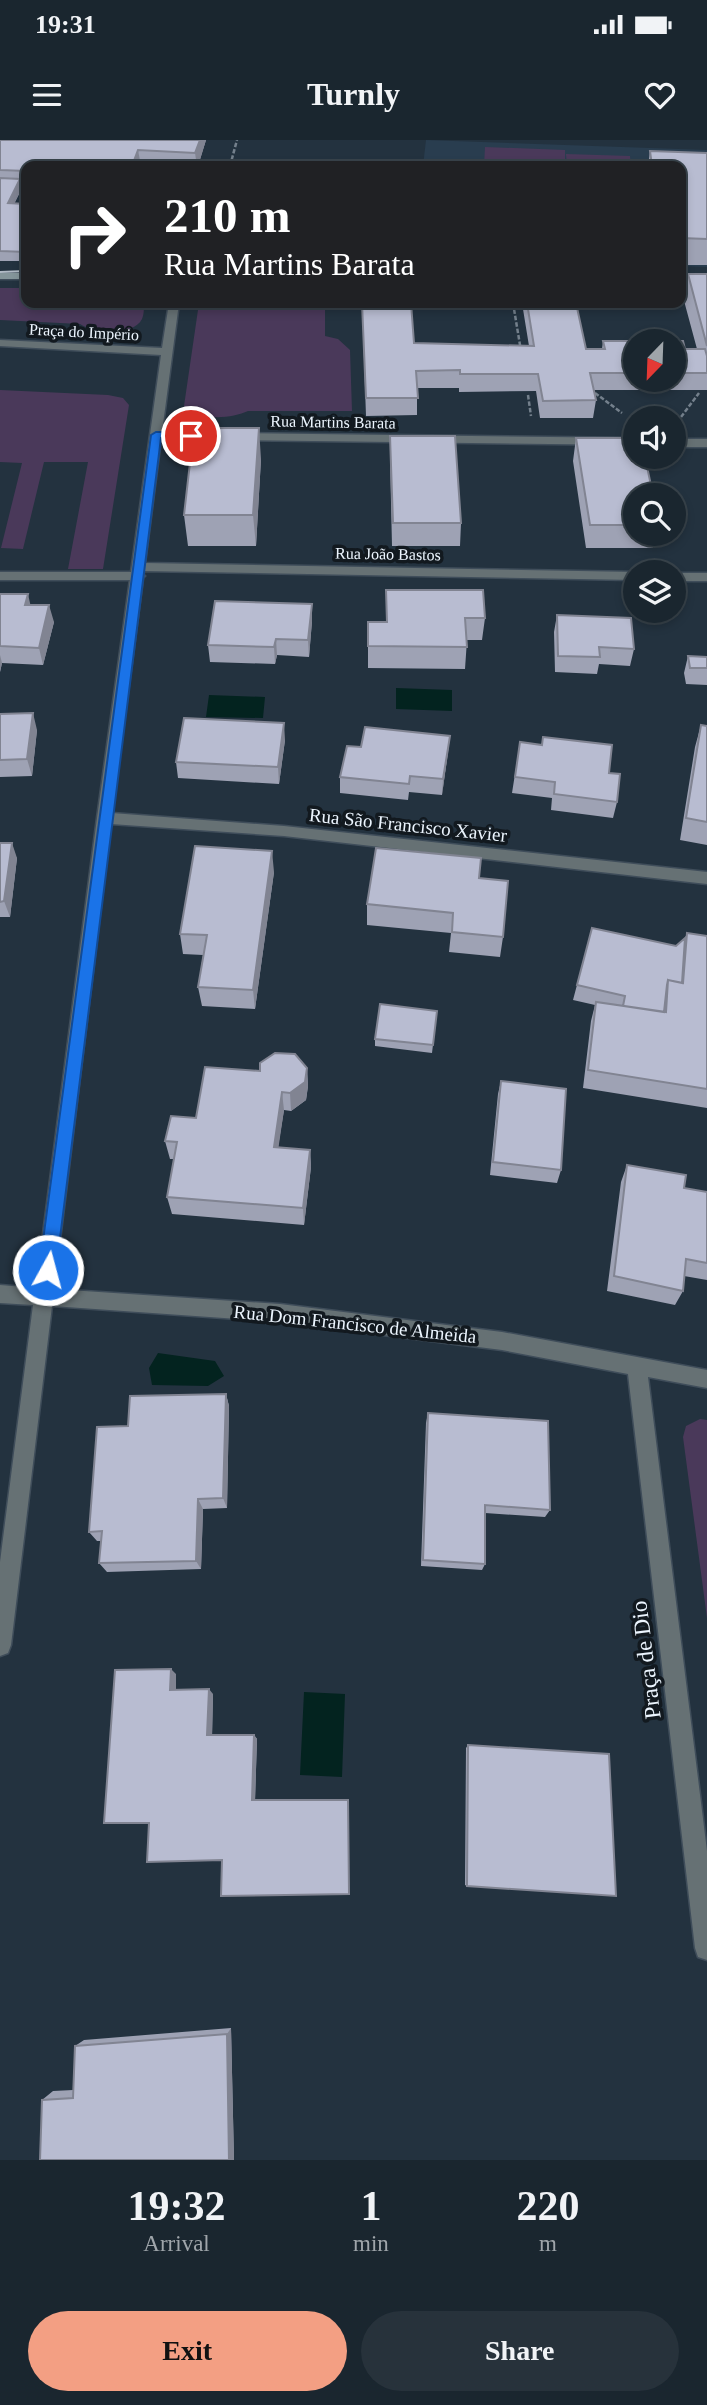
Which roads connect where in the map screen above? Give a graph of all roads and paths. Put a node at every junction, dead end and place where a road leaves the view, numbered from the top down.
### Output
1 (237, 140) edge
2 (231, 161) edge
3 (0, 275) edge
4 (21, 276) edge
5 (686, 278) edge
6 (707, 278) edge
7 (173, 308) edge
8 (514, 308) edge
9 (0, 343) edge
10 (167, 352) junction
11 (522, 358) edge
12 (595, 393) edge
13 (699, 393) edge
14 (686, 410) edge
15 (623, 414) edge
16 (156, 435) junction
17 (623, 442) edge
18 (686, 443) edge
19 (707, 443) edge
20 (140, 572) junction
21 (0, 576) edge
22 (623, 576) edge
23 (686, 577) edge
24 (707, 577) edge
25 (104, 818) junction
26 (707, 878) edge
27 (0, 1294) edge
28 (44, 1296) junction
29 (637, 1366) junction
30 (707, 1380) edge
31 (0, 1645) edge
32 (707, 1948) edge

1 - 2 path
3 - 4 street
5 - 6 street
7 - 10 street
8 - 11 path
9 - 10 street, Praça do Império
10 - 16 street
12 - 15 path
13 - 14 path
16 - 17 street, Rua Martins Barata
16 - 20 street
18 - 19 street
20 - 21 street, Rua João Bastos
20 - 22 street, Rua João Bastos
20 - 25 street
23 - 24 street
25 - 26 street, Rua São Francisco Xavier
25 - 28 street
27 - 28 street, Rua Dom Francisco de Almeida
28 - 29 street, Rua Dom Francisco de Almeida
28 - 31 street
29 - 30 street, Rua Dom Francisco de Almeida
29 - 32 street, Praça de Dio

